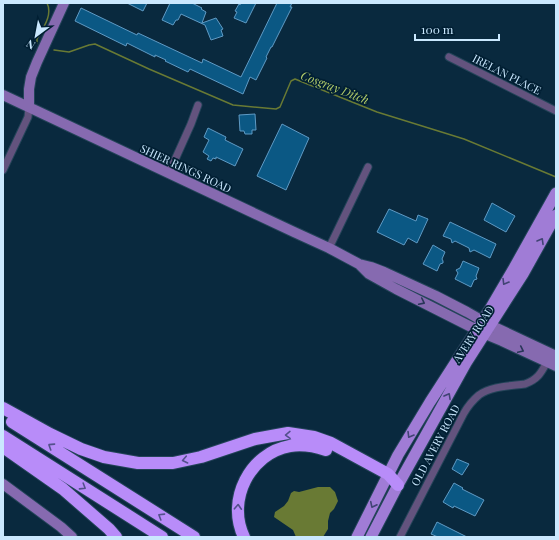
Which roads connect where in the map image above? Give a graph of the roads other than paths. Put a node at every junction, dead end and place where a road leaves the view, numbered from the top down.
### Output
1 (64, 3) edge
2 (449, 57) dead end
3 (3, 95) edge
4 (198, 105) dead end
5 (29, 107) junction
6 (556, 111) edge
7 (368, 168) dead end
8 (3, 170) edge
9 (169, 173) junction
10 (556, 192) edge
11 (556, 216) edge
12 (329, 248) junction
13 (359, 264) junction
14 (483, 327) junction
15 (556, 356) edge
16 (546, 362) junction
17 (556, 366) edge
18 (3, 408) edge
19 (3, 416) edge
20 (3, 436) edge
21 (3, 447) edge
22 (386, 477) junction
23 (3, 484) edge
24 (398, 485) junction
25 (72, 537) edge
26 (116, 537) edge
27 (162, 537) edge
28 (194, 537) edge
29 (244, 537) edge
30 (357, 537) edge
31 (371, 537) edge
32 (400, 537) edge

1 - 5 main road
2 - 6 street, IRELAN PLACE
3 - 5 main road, SHIER RINGS ROAD
4 - 9 street
5 - 8 street
5 - 9 main road, SHIER RINGS ROAD
7 - 12 street
9 - 12 main road, SHIER RINGS ROAD
10 -> 14 main road, AVERY ROAD
14 -> 11 main road, AVERY ROAD
12 - 13 main road, SHIER RINGS ROAD
13 - 14 main road, SHIER RINGS ROAD
13 -> 14 main road, SHIER RINGS ROAD
14 - 15 main road, SHIER RINGS ROAD
14 -> 16 main road, SHIER RINGS ROAD
14 -> 22 main road, AVERY ROAD
24 -> 14 main road, AVERY ROAD
16 - 17 main road, SHIER RINGS ROAD
16 - 32 street, OLD AVERY ROAD
22 -> 18 highway
28 -> 19 highway
20 -> 27 highway
21 - 26 highway
22 - 24 highway
29 -> 22 highway
22 -> 30 main road, AVERY ROAD
23 - 25 main road
24 - 31 main road, AVERY ROAD

